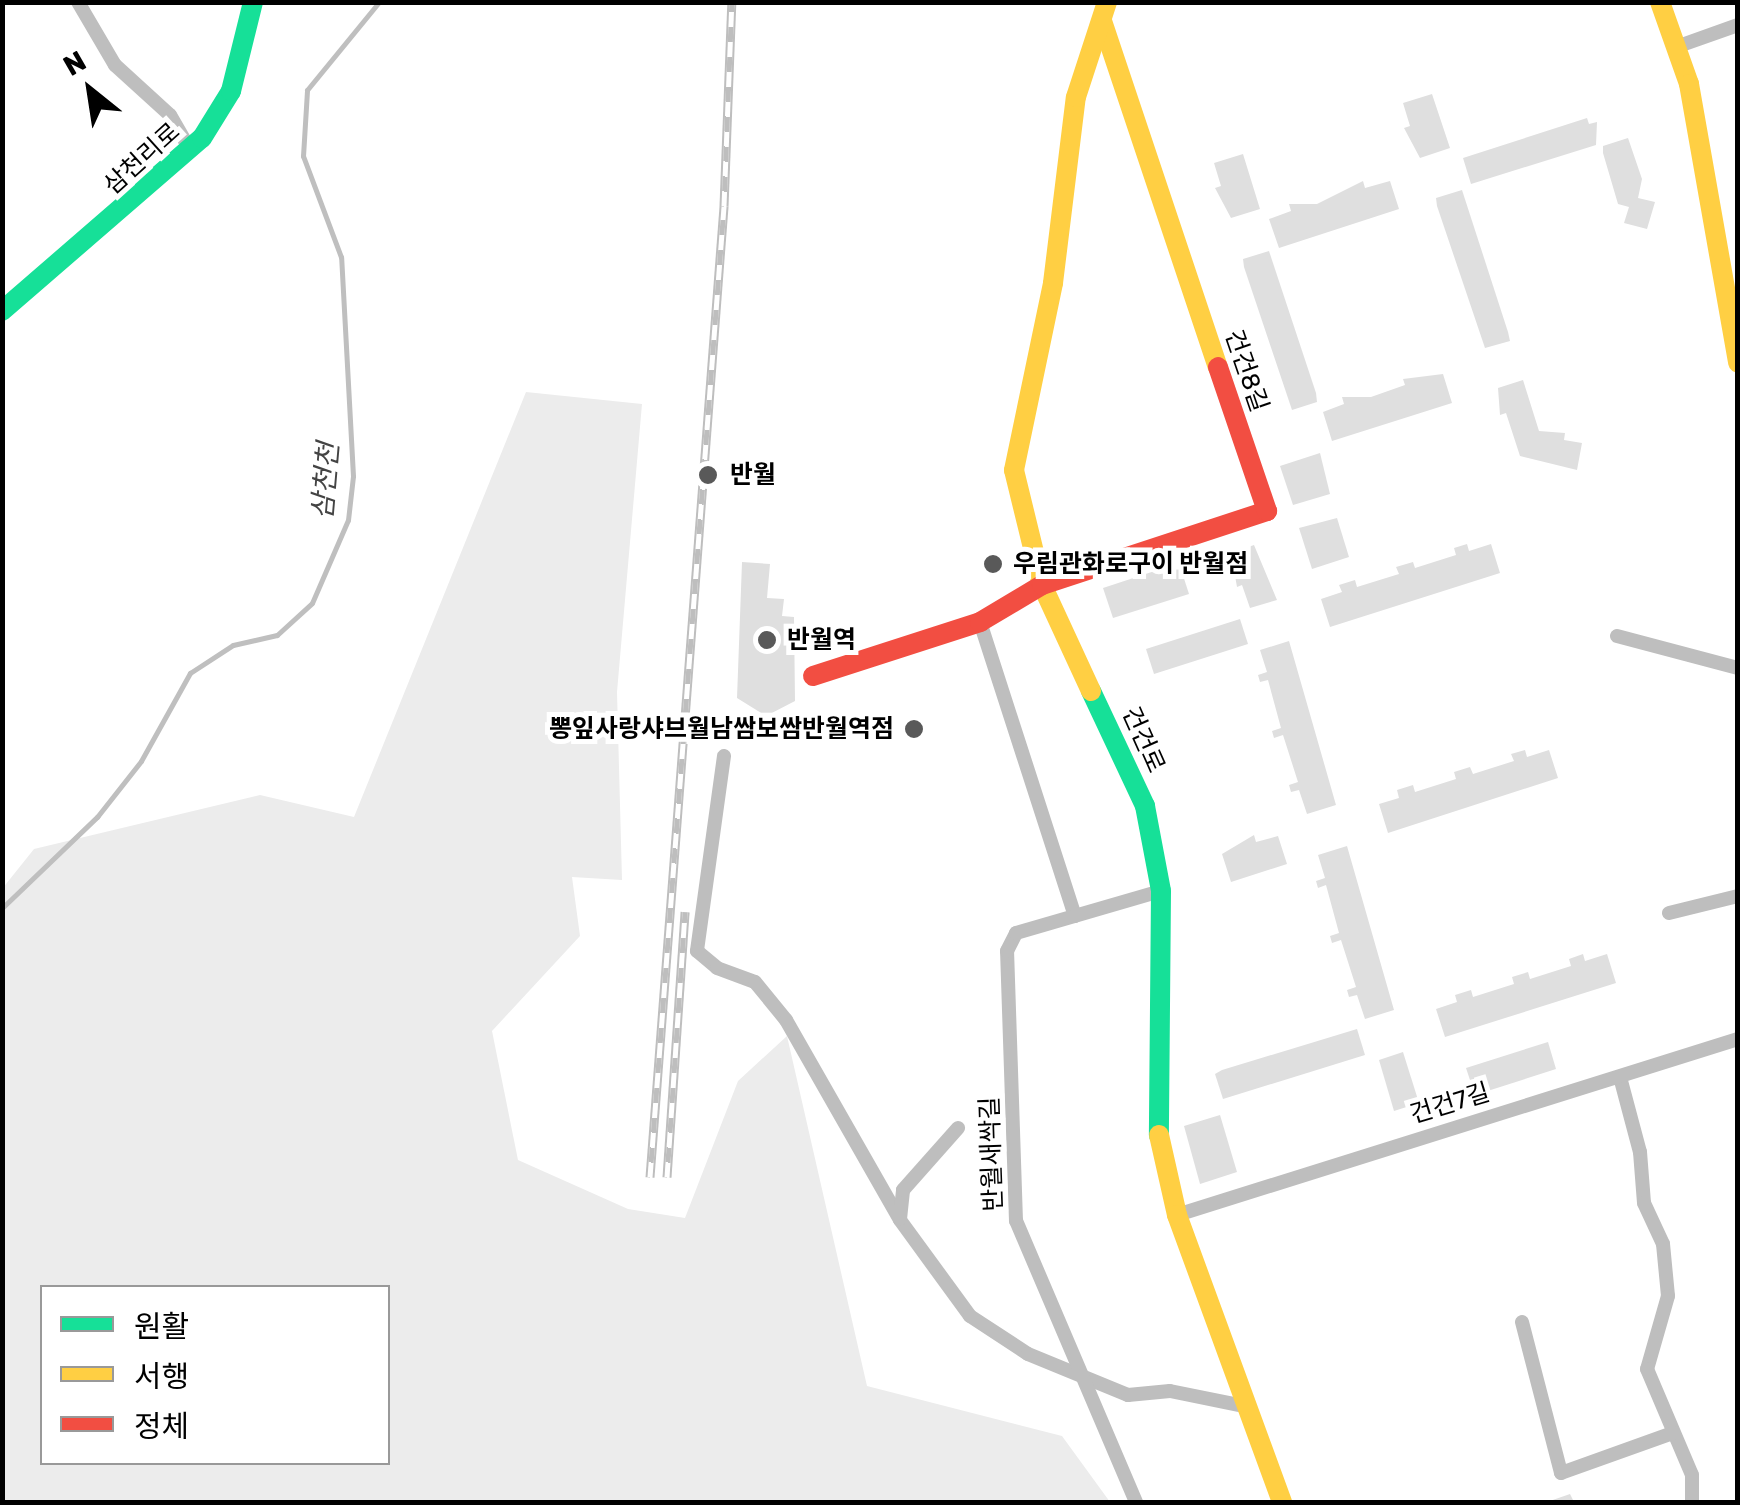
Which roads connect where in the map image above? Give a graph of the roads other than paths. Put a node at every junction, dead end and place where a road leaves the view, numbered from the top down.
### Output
1 (78, 2) edge
2 (253, 2) edge
3 (1660, 2) edge
4 (1104, 12) edge
5 (1738, 25) edge
6 (1676, 47) junction
7 (190, 149) junction
8 (2, 311) edge
9 (1738, 363) edge
10 (1042, 585) junction
11 (980, 622) junction
12 (1617, 636) dead end
13 (1738, 668) edge
14 (814, 676) dead end
15 (724, 756) dead end
16 (1162, 891) junction
17 (1738, 896) edge
18 (1670, 913) dead end
19 (1075, 916) junction
20 (1738, 1039) edge
21 (1620, 1077) junction
22 (958, 1128) dead end
23 (1177, 1215) junction
24 (900, 1220) junction
25 (1522, 1322) dead end
26 (1087, 1379) junction
27 (1244, 1406) junction
28 (1673, 1433) junction
29 (1136, 1502) edge
30 (1282, 1502) edge
31 (1692, 1502) edge

1 - 7 street
2 - 7 street, 삼천리로
3 - 6 street
4 - 10 street, 건건로
4 - 10 street, 건건8길
5 - 6 street
6 - 9 street
7 - 8 street, 삼천리로
10 - 11 street
10 - 16 street, 건건로
11 - 14 street
11 - 19 street
12 - 13 street
15 - 24 street
16 - 19 street, 반월새싹길
16 - 23 street, 건건로
17 - 18 street
19 - 26 street, 반월새싹길
20 - 21 street, 건건7길
21 - 23 street, 건건7길
21 - 28 street
22 - 24 street
23 - 27 street, 건건로
24 - 26 street
25 - 28 street
26 - 27 street
26 - 29 street, 반월새싹길
27 - 30 street, 건건로
28 - 31 street

